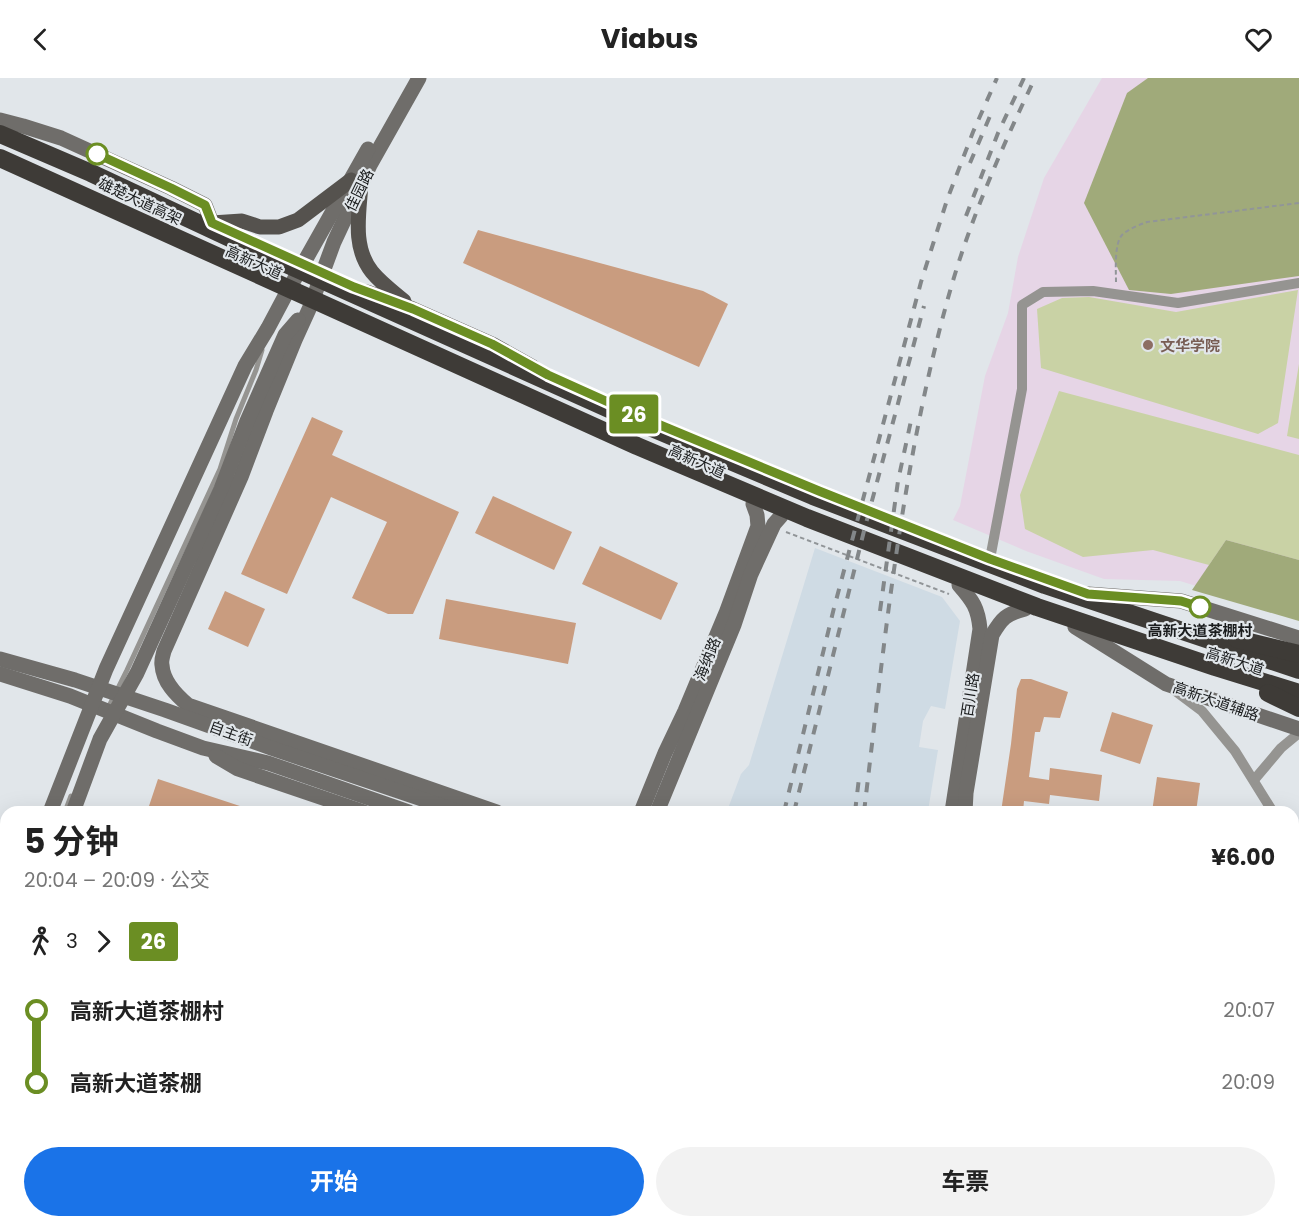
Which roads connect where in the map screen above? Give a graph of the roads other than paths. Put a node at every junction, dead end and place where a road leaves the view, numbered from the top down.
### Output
1 (407, 78) edge
2 (419, 78) edge
3 (0, 120) edge
4 (0, 128) edge
5 (0, 134) edge
6 (0, 158) edge
7 (0, 166) edge
8 (356, 182) junction
9 (212, 223) junction
10 (303, 264) junction
11 (323, 273) junction
12 (1299, 283) edge
13 (285, 296) junction
14 (310, 307) junction
15 (413, 309) junction
16 (268, 328) junction
17 (548, 375) junction
18 (535, 408) junction
19 (753, 504) junction
20 (781, 523) junction
21 (990, 559) junction
22 (951, 586) junction
23 (1088, 594) junction
24 (1025, 609) junction
25 (1115, 609) junction
26 (1075, 627) junction
27 (1299, 638) edge
28 (1299, 654) edge
29 (0, 659) edge
30 (1299, 663) edge
31 (1215, 667) junction
32 (1299, 670) edge
33 (0, 674) edge
34 (1166, 684) junction
35 (99, 688) junction
36 (1299, 693) edge
37 (120, 695) junction
38 (1299, 700) edge
39 (92, 705) junction
40 (1299, 708) edge
41 (213, 714) junction
42 (108, 715) junction
43 (99, 728) dead end
44 (1299, 731) edge
45 (203, 748) junction
46 (271, 748) junction
47 (82, 769) dead end
48 (1254, 780) junction
49 (73, 790) dead end
50 (53, 806) edge
51 (67, 806) edge
52 (75, 806) edge
53 (346, 806) edge
54 (392, 806) edge
55 (442, 806) edge
56 (480, 806) edge
57 (643, 806) edge
58 (659, 806) edge
59 (953, 806) edge
60 (965, 806) edge
61 (1269, 806) edge

1 - 8 main road, 佳园路
2 - 8 main road, 佳园路
3 - 9 main road
4 - 9 main road, 高新大道
5 - 25 highway, 雄楚大道高架
6 - 31 highway, 雄楚大道高架
7 - 13 main road, 高新大道
8 - 9 main road
8 - 10 main road, 佳园路
8 - 11 main road, 佳园路
8 - 15 main road
9 - 10 main road, 高新大道
10 - 11 main road, 高新大道
10 - 13 main road, 佳园路
11 - 14 main road, 佳园路
11 - 15 main road, 高新大道
12 - 21 street
13 - 14 main road, 高新大道
13 - 16 main road, 佳园路
14 - 18 main road, 高新大道
14 - 37 main road
14 - 41 main road, 佳园路
15 - 17 main road, 高新大道
16 - 35 main road, 佳园路
16 - 37 lane
17 - 18 main road
17 - 21 main road, 高新大道
18 - 19 main road, 高新大道
19 - 20 main road, 高新大道
19 - 57 main road, 海纳路
20 - 22 main road, 高新大道
20 - 58 main road, 海纳路
21 - 23 main road, 高新大道
22 - 24 main road, 高新大道
22 - 59 main road, 百川路
23 - 27 main road
23 - 30 main road, 高新大道
24 - 26 main road, 高新大道
24 - 60 main road, 百川路
25 - 28 highway
25 - 32 highway, 雄楚大道高架
26 - 34 main road, 高新大道辅路
26 - 38 main road, 高新大道
29 - 35 main road, 自主街
31 - 36 highway, 雄楚大道高架
31 - 40 highway
33 - 39 main road, 自主街
34 - 44 main road, 高新大道辅路
34 - 48 street
35 - 37 main road, 自主街
35 - 39 main road, 佳园路
37 - 42 main road
37 - 46 main road, 自主街
39 - 42 main road, 自主街
39 - 50 main road, 佳园路
41 - 46 main road
41 - 56 main road
42 - 45 main road, 自主街
42 - 52 main road
43 - 47 lane
44 - 48 street
45 - 53 main road
45 - 54 main road, 自主街
46 - 55 main road, 自主街
48 - 61 street
49 - 51 lane

